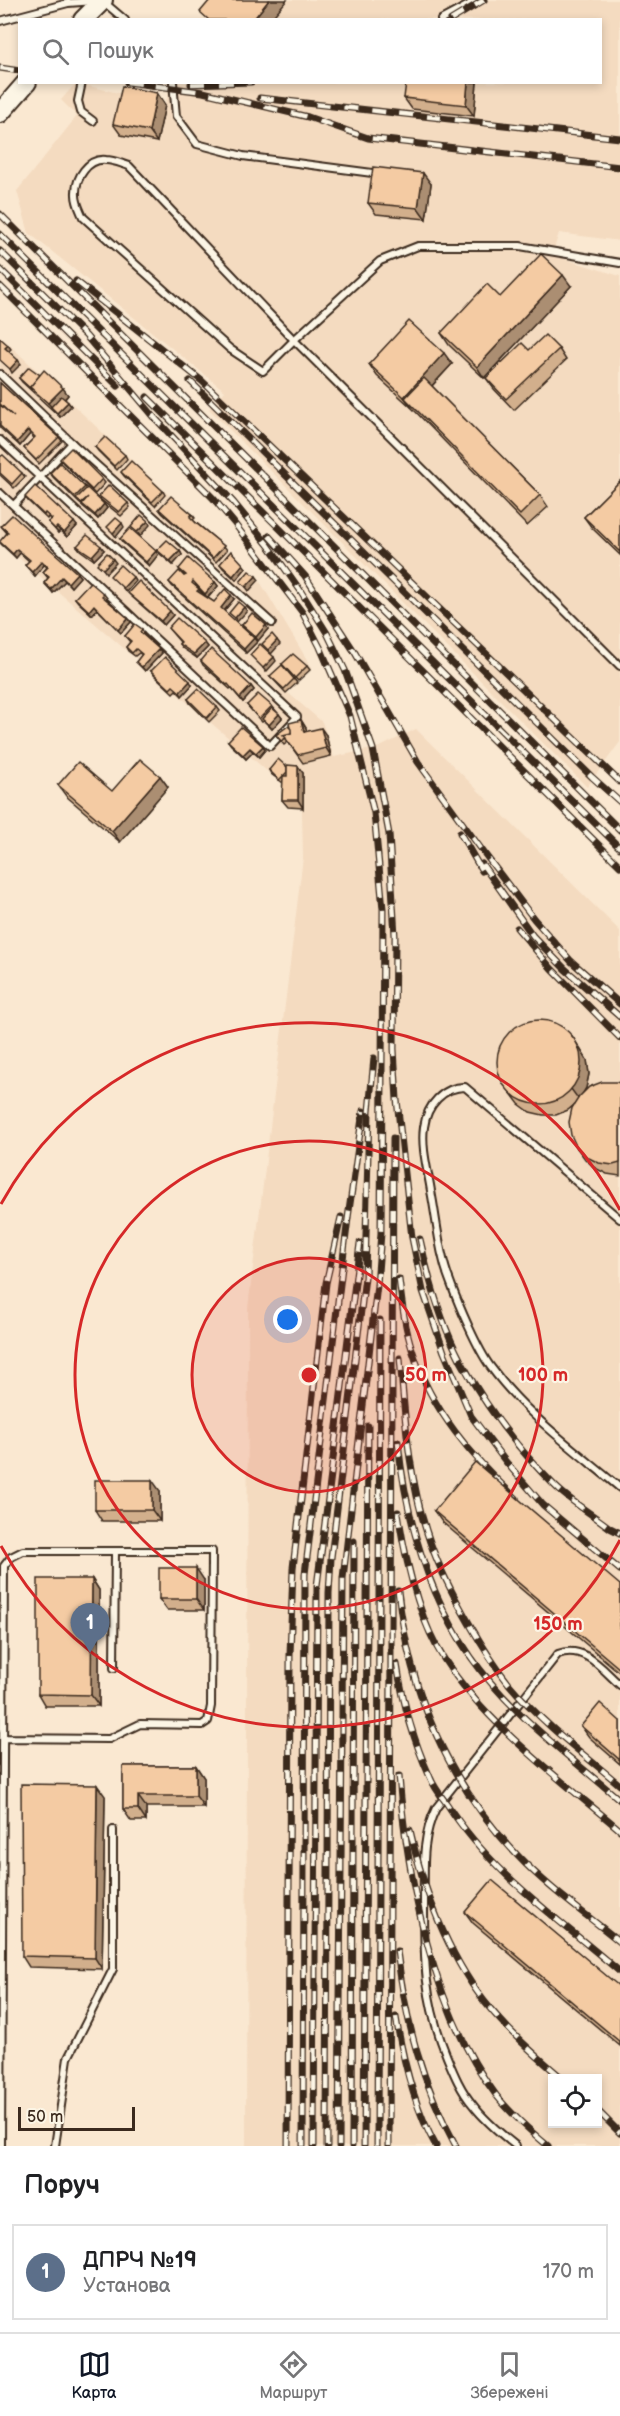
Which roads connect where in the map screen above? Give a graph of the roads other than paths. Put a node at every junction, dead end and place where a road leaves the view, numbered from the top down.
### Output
1 (473, 0) edge
2 (102, 1) edge
3 (85, 18) edge
4 (122, 18) edge
5 (445, 18) edge
6 (0, 21) edge
7 (25, 84) edge
8 (82, 84) edge
9 (173, 84) edge
10 (0, 113) edge
11 (93, 121) dead end
12 (384, 174) edge
13 (620, 263) edge
14 (294, 340) junction
15 (0, 374) edge
16 (0, 440) edge
17 (72, 443) junction
18 (40, 477) junction
19 (0, 493) edge
20 (14, 506) junction
21 (272, 623) dead end
22 (620, 666) edge
23 (620, 1219) edge
24 (620, 1488) edge
25 (115, 1552) junction
26 (114, 1668) dead end
27 (620, 1685) edge
28 (3, 1738) junction
29 (114, 1830) dead end
30 (1, 2146) edge
31 (55, 2146) edge
32 (516, 2146) edge

1 - 5 lane
2 - 3 main road
2 - 4 lane
2 - 6 lane
7 - 10 main road
8 - 11 lane
9 - 12 lane
13 - 14 lane
14 - 14 lane
14 - 22 lane
15 - 17 lane
16 - 18 lane
17 - 18 lane
17 - 21 lane
18 - 20 lane
18 - 20 lane
19 - 20 lane
23 - 24 lane
25 - 26 lane
25 - 28 lane
25 - 28 lane
27 - 32 lane
28 - 30 lane
29 - 31 lane

